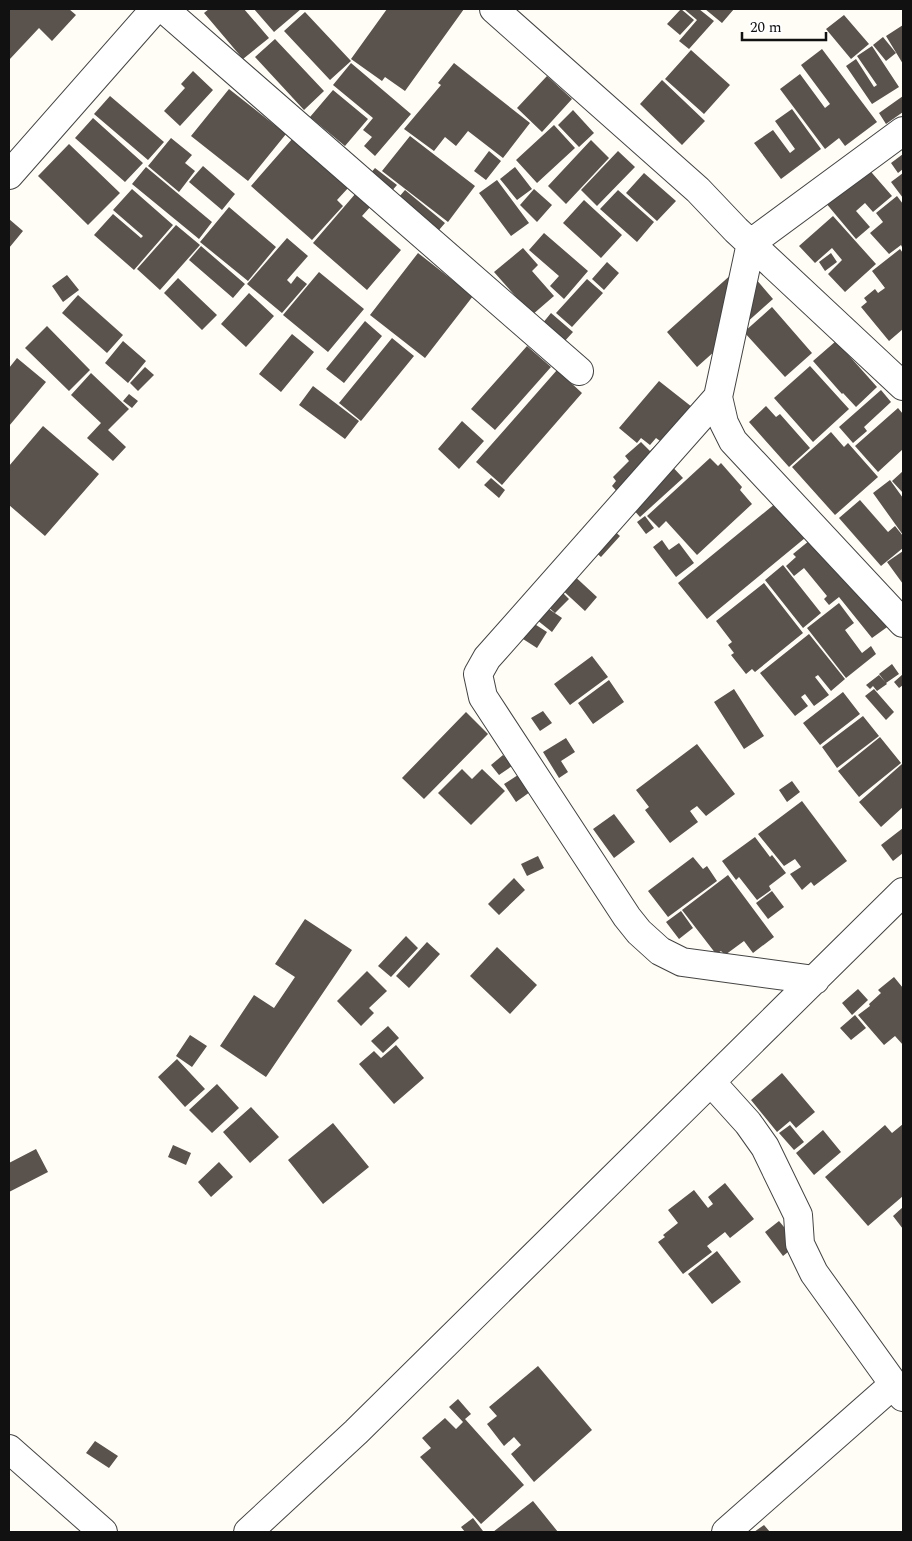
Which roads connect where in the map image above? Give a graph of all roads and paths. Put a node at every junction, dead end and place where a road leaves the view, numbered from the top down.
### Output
1 (494, 9) edge
2 (153, 11) edge
3 (903, 131) edge
4 (9, 175) edge
5 (743, 236) junction
6 (579, 371) dead end
7 (899, 373) edge
8 (718, 397) junction
9 (903, 623) edge
10 (903, 892) edge
11 (814, 980) junction
12 (711, 1082) junction
13 (899, 1390) edge
14 (9, 1449) edge
15 (103, 1532) edge
16 (248, 1532) edge
17 (726, 1532) edge

1 - 5 street
2 - 4 street
2 - 6 street
3 - 5 street
5 - 7 street
5 - 8 street
8 - 9 street
8 - 11 street
10 - 11 street
11 - 12 street
12 - 13 street
12 - 16 street
13 - 17 street
14 - 15 street

